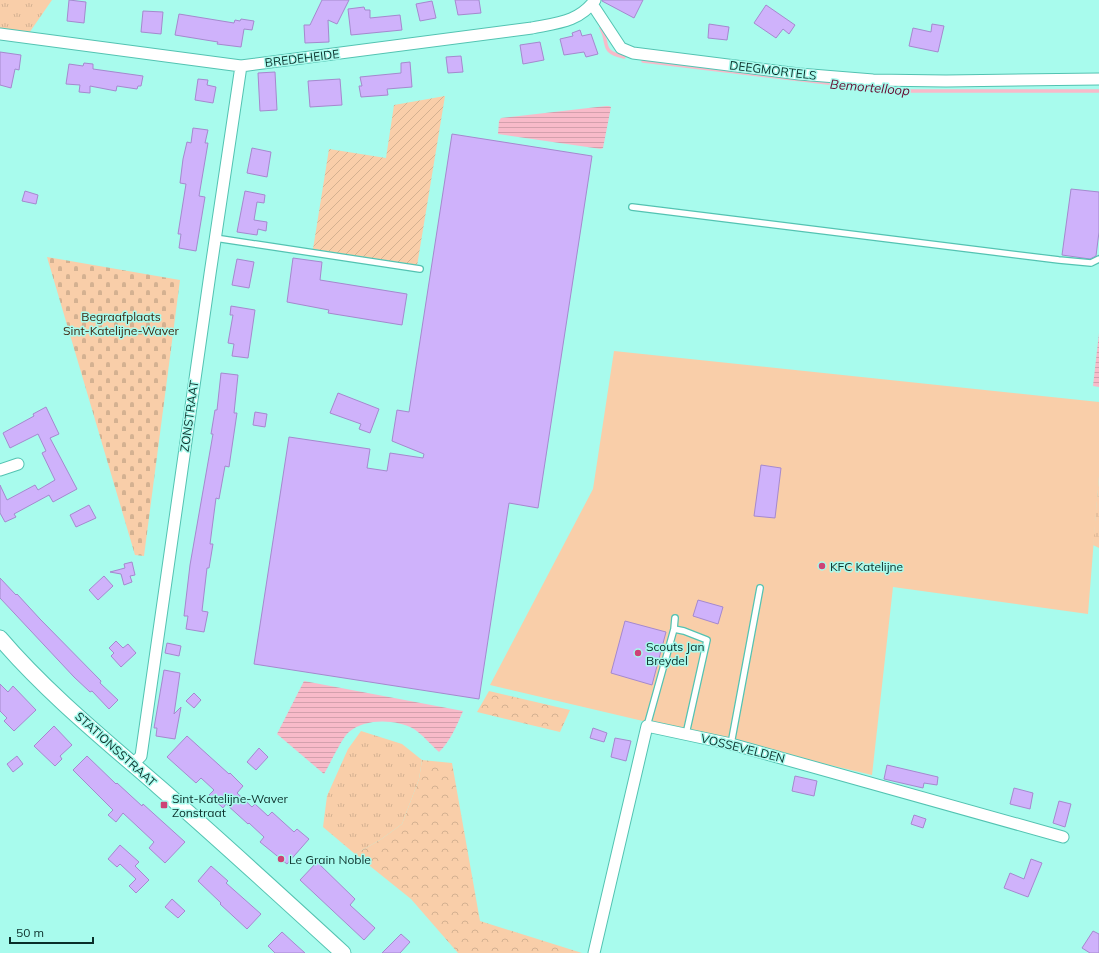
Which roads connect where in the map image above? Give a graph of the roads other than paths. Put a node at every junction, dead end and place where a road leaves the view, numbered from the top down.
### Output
1 (594, 2) edge
2 (0, 34) edge
3 (241, 66) junction
4 (1099, 79) edge
5 (632, 207) dead end
6 (215, 238) junction
7 (1099, 259) edge
8 (420, 269) dead end
9 (18, 464) dead end
10 (0, 470) edge
11 (760, 588) dead end
12 (676, 618) dead end
13 (674, 629) junction
14 (0, 638) edge
15 (646, 726) junction
16 (686, 734) junction
17 (730, 744) junction
18 (133, 764) junction
19 (1063, 837) dead end
20 (343, 953) edge
21 (594, 953) edge

1 - 3 street, BREDEHEIDE
1 - 4 street, DEEGMORTELS
2 - 3 street, BREDEHEIDE
3 - 6 street, ZONSTRAAT
5 - 7 lane
6 - 8 lane
6 - 18 street, ZONSTRAAT
9 - 10 street
11 - 17 lane
12 - 13 lane
13 - 15 lane
13 - 16 lane
14 - 18 street, STATIONSSTRAAT
15 - 16 street, VOSSEVELDEN
15 - 21 street
16 - 17 street, VOSSEVELDEN
17 - 19 street, VOSSEVELDEN
18 - 20 street, STATIONSSTRAAT

